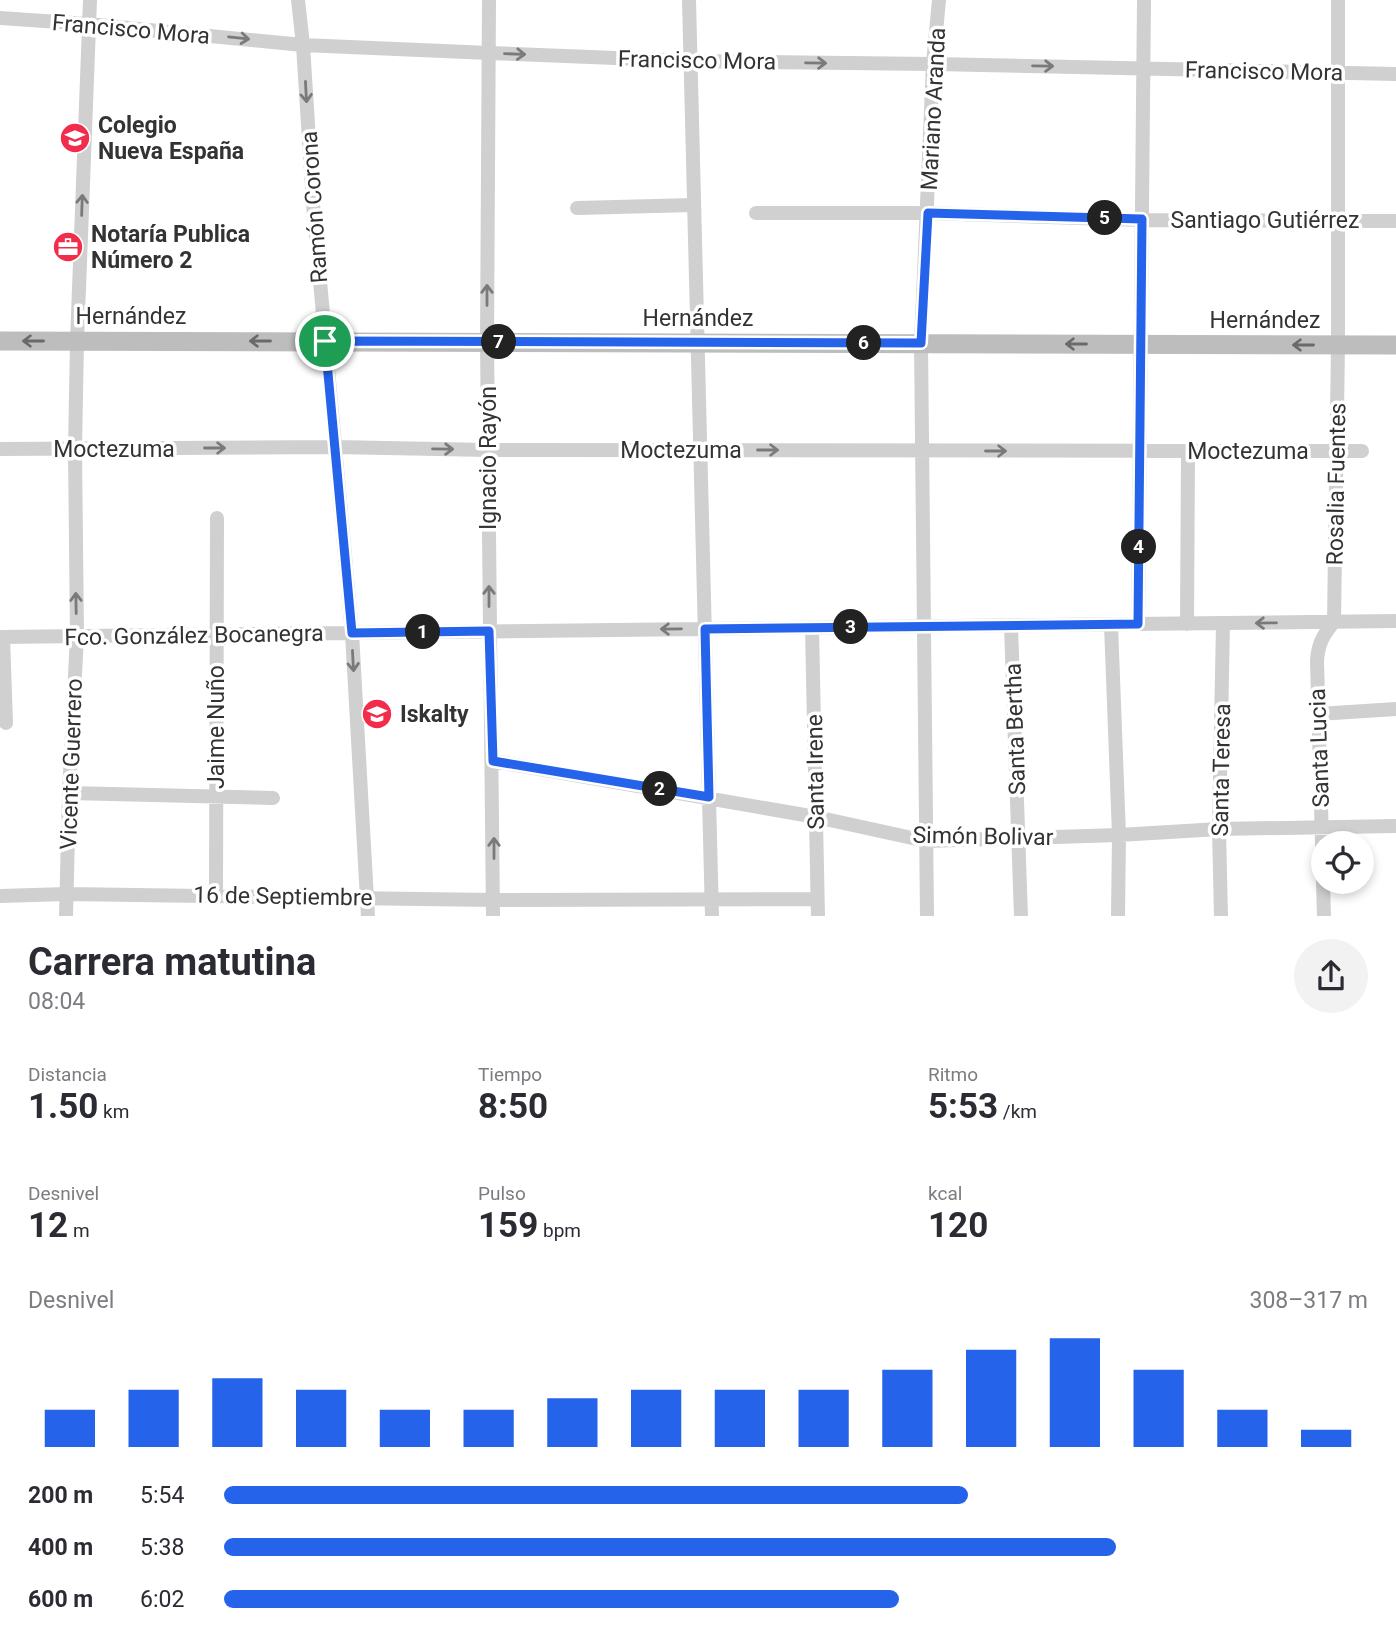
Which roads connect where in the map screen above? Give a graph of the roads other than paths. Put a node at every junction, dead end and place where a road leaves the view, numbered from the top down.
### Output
1 (90, 0) edge
2 (298, 0) edge
3 (489, 0) edge
4 (689, 0) edge
5 (939, 0) edge
6 (1144, 0) edge
7 (1338, 0) edge
8 (0, 18) edge
9 (88, 24) junction
10 (303, 45) junction
11 (489, 53) junction
12 (691, 61) junction
13 (933, 64) junction
14 (1143, 68) junction
15 (1339, 72) junction
16 (1396, 74) edge
17 (694, 205) junction
18 (577, 208) dead end
19 (928, 213) junction
20 (756, 214) dead end
21 (1142, 219) junction
22 (1338, 220) junction
23 (1396, 221) edge
24 (0, 341) edge
25 (77, 341) junction
26 (325, 341) junction
27 (487, 342) junction
28 (698, 342) junction
29 (921, 343) junction
30 (1141, 344) junction
31 (1338, 345) junction
32 (1396, 345) edge
33 (335, 447) junction
34 (0, 449) edge
35 (75, 449) junction
36 (488, 450) junction
37 (701, 450) junction
38 (922, 451) junction
39 (1188, 451) junction
40 (1337, 451) junction
41 (1362, 451) dead end
42 (1140, 452) junction
43 (217, 518) dead end
44 (1396, 621) edge
45 (1334, 622) junction
46 (1223, 623) junction
47 (1138, 624) junction
48 (1187, 624) junction
49 (1111, 625) junction
50 (924, 626) junction
51 (1010, 626) junction
52 (812, 628) junction
53 (705, 629) junction
54 (489, 631) junction
55 (352, 633) junction
56 (217, 634) junction
57 (77, 636) junction
58 (1, 637) edge
59 (1396, 709) edge
60 (1318, 713) junction
61 (6, 723) dead end
62 (493, 761) junction
63 (69, 793) junction
64 (216, 796) junction
65 (274, 797) dead end
66 (709, 797) junction
67 (816, 817) junction
68 (1396, 826) edge
69 (1321, 827) junction
70 (1219, 829) junction
71 (1321, 831) edge
72 (1119, 835) junction
73 (1020, 839) junction
74 (926, 841) junction
75 (67, 894) junction
76 (1323, 894) edge
77 (216, 895) junction
78 (0, 896) edge
79 (366, 896) junction
80 (712, 898) junction
81 (817, 899) junction
82 (494, 900) junction
83 (610, 900) junction
84 (66, 916) edge
85 (368, 916) edge
86 (494, 916) edge
87 (610, 916) edge
88 (712, 916) edge
89 (818, 916) edge
90 (927, 916) edge
91 (1021, 916) edge
92 (1118, 916) edge
93 (1221, 916) edge
94 (1324, 916) edge

1 - 9 street, Vicente Guerrero
2 - 10 street, Ramón Corona
3 - 11 street, Ignacio Rayón
4 - 12 street
5 - 13 street, Mariano Aranda
6 - 14 street
7 - 15 street, Rosalia Fuentes
8 - 9 street, Francisco Mora
9 -> 10 street, Francisco Mora
25 -> 9 street, Vicente Guerrero
10 - 11 street, Francisco Mora
10 -> 26 street, Ramón Corona
11 -> 12 street, Francisco Mora
27 -> 11 street, Ignacio Rayón
12 -> 13 street, Francisco Mora
12 - 17 street
13 -> 14 street, Francisco Mora
13 - 19 street, Mariano Aranda
14 - 15 street, Francisco Mora
14 - 21 street
15 - 16 street, Francisco Mora
15 - 22 street, Rosalia Fuentes
17 - 18 street
17 - 28 street
19 - 20 street, Santiago Gutiérrez
19 - 21 street, Santiago Gutiérrez
19 - 29 street, Mariano Aranda
21 - 22 street, Santiago Gutiérrez
21 - 30 street
22 - 23 street, Santiago Gutiérrez
22 - 31 street, Rosalia Fuentes
25 -> 24 street, Hernández
26 -> 25 street, Hernández
25 - 35 street, Vicente Guerrero
26 - 27 street, Hernández
26 - 33 street, Ramón Corona
27 - 28 street, Hernández
27 - 36 street, Ignacio Rayón
28 - 29 street, Hernández
28 - 37 street
30 -> 29 street, Hernández
29 - 38 street, Mariano Aranda
31 -> 30 street, Hernández
30 - 42 street
31 - 32 street, Hernández
31 - 40 street, Rosalia Fuentes
35 -> 33 street, Moctezuma
33 -> 36 street, Moctezuma
33 - 55 street, Ramón Corona
34 - 35 street, Moctezuma
57 -> 35 street, Vicente Guerrero
36 - 37 street, Moctezuma
54 -> 36 street, Ignacio Rayón
37 -> 38 street, Moctezuma
37 - 53 street
38 -> 42 street, Moctezuma
38 - 50 street, Mariano Aranda
39 - 40 street, Moctezuma
39 - 42 street, Moctezuma
39 - 48 street
40 - 41 street, Moctezuma
40 - 45 street, Rosalia Fuentes
42 - 47 street
43 - 56 street, Jaime Nuño
44 - 45 street, Fco. González Bocanegra
45 -> 46 street, Fco. González Bocanegra
45 - 60 street, Santa Lucia
46 - 48 street, Fco. González Bocanegra
46 - 70 street, Santa Teresa
47 - 48 street, Fco. González Bocanegra
47 - 49 street, Fco. González Bocanegra
49 - 51 street, Fco. González Bocanegra
49 - 72 street
50 - 51 street, Fco. González Bocanegra
50 - 52 street, Fco. González Bocanegra
50 - 74 street, Mariano Aranda
51 - 73 street, Santa Bertha
52 - 53 street, Fco. González Bocanegra
52 - 67 street, Santa Irene
53 -> 54 street, Fco. González Bocanegra
53 - 66 street
54 - 55 street, Fco. González Bocanegra
54 - 62 street, Ignacio Rayón
55 - 56 street, Fco. González Bocanegra
55 -> 79 street, Ramón Corona
56 - 57 street, Fco. González Bocanegra
56 - 64 street, Jaime Nuño
57 - 58 street, Fco. González Bocanegra
57 - 63 street, Vicente Guerrero
58 - 61 street
59 - 60 street
60 - 69 street, Santa Lucia
62 - 66 street, Simón Bolivar
82 -> 62 street, Ignacio Rayón
63 - 64 street
63 - 75 street, Vicente Guerrero
64 - 65 street
64 - 77 street, Jaime Nuño
66 - 67 street, Simón Bolivar
66 - 80 street
67 - 74 street, Simón Bolivar
67 - 81 street, Santa Irene
68 - 69 street, Simón Bolivar
69 - 70 street, Simón Bolivar
69 - 71 street, Santa Lucia
70 - 72 street, Simón Bolivar
70 - 93 street, Santa Teresa
72 - 73 street, Simón Bolivar
72 - 92 street
73 - 74 street, Simón Bolivar
73 - 91 street, Santa Bertha
74 - 90 street, Mariano Aranda
75 - 77 street, 16 de Septiembre
75 - 78 street, 16 de Septiembre
75 - 84 street, Vicente Guerrero
76 - 94 street, Santa Lucia
77 - 79 street, 16 de Septiembre
79 - 82 street, 16 de Septiembre
79 - 85 street, Ramón Corona
80 - 81 street, 16 de Septiembre
80 - 83 street, 16 de Septiembre
80 - 88 street
81 - 89 street, Santa Irene
82 - 83 street, 16 de Septiembre
82 - 86 street, Ignacio Rayón
83 - 87 street

